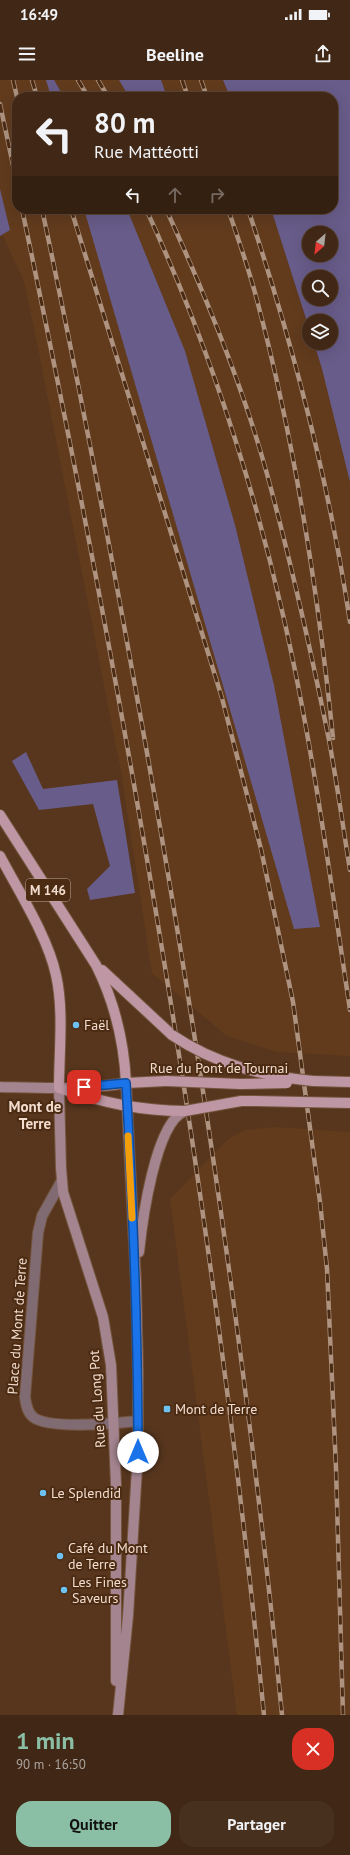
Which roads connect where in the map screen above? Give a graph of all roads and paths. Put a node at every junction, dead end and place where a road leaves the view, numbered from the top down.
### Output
1 (0, 816) edge
2 (0, 856) edge
3 (96, 965) junction
4 (313, 1081) junction
5 (350, 1082) edge
6 (126, 1083) junction
7 (0, 1086) edge
8 (59, 1088) junction
9 (350, 1103) edge
10 (127, 1106) junction
11 (185, 1111) junction
12 (62, 1182) junction
13 (136, 1284) junction
14 (138, 1421) junction
15 (114, 1424) junction
16 (117, 1715) edge

1 - 3 main road, M 146
2 - 8 main road, M 146
3 - 4 main road, Rue du Pont de Tournai / M 146, bridge
3 - 6 main road, M 146
4 - 5 main road, Rue du Pont de Tournai / M 146
4 - 6 main road, Rue du Pont de Tournai / M 146, bridge
6 - 8 street
6 - 10 street, Rue du Long Pot
7 - 8 street
8 - 10 main road
8 - 12 street, Rue du Long Pot
9 - 11 main road, bridge
10 - 11 main road
10 - 13 street, Rue du Long Pot
11 - 13 street, Rue du Long Pot
12 - 15 street, Rue du Long Pot
12 - 15 street, Place du Mont de Terre
13 - 14 street, Rue du Long Pot
14 - 15 street, Place du Mont de Terre
14 - 16 street, Rue du Long Pot
15 - 16 street, Rue du Long Pot

